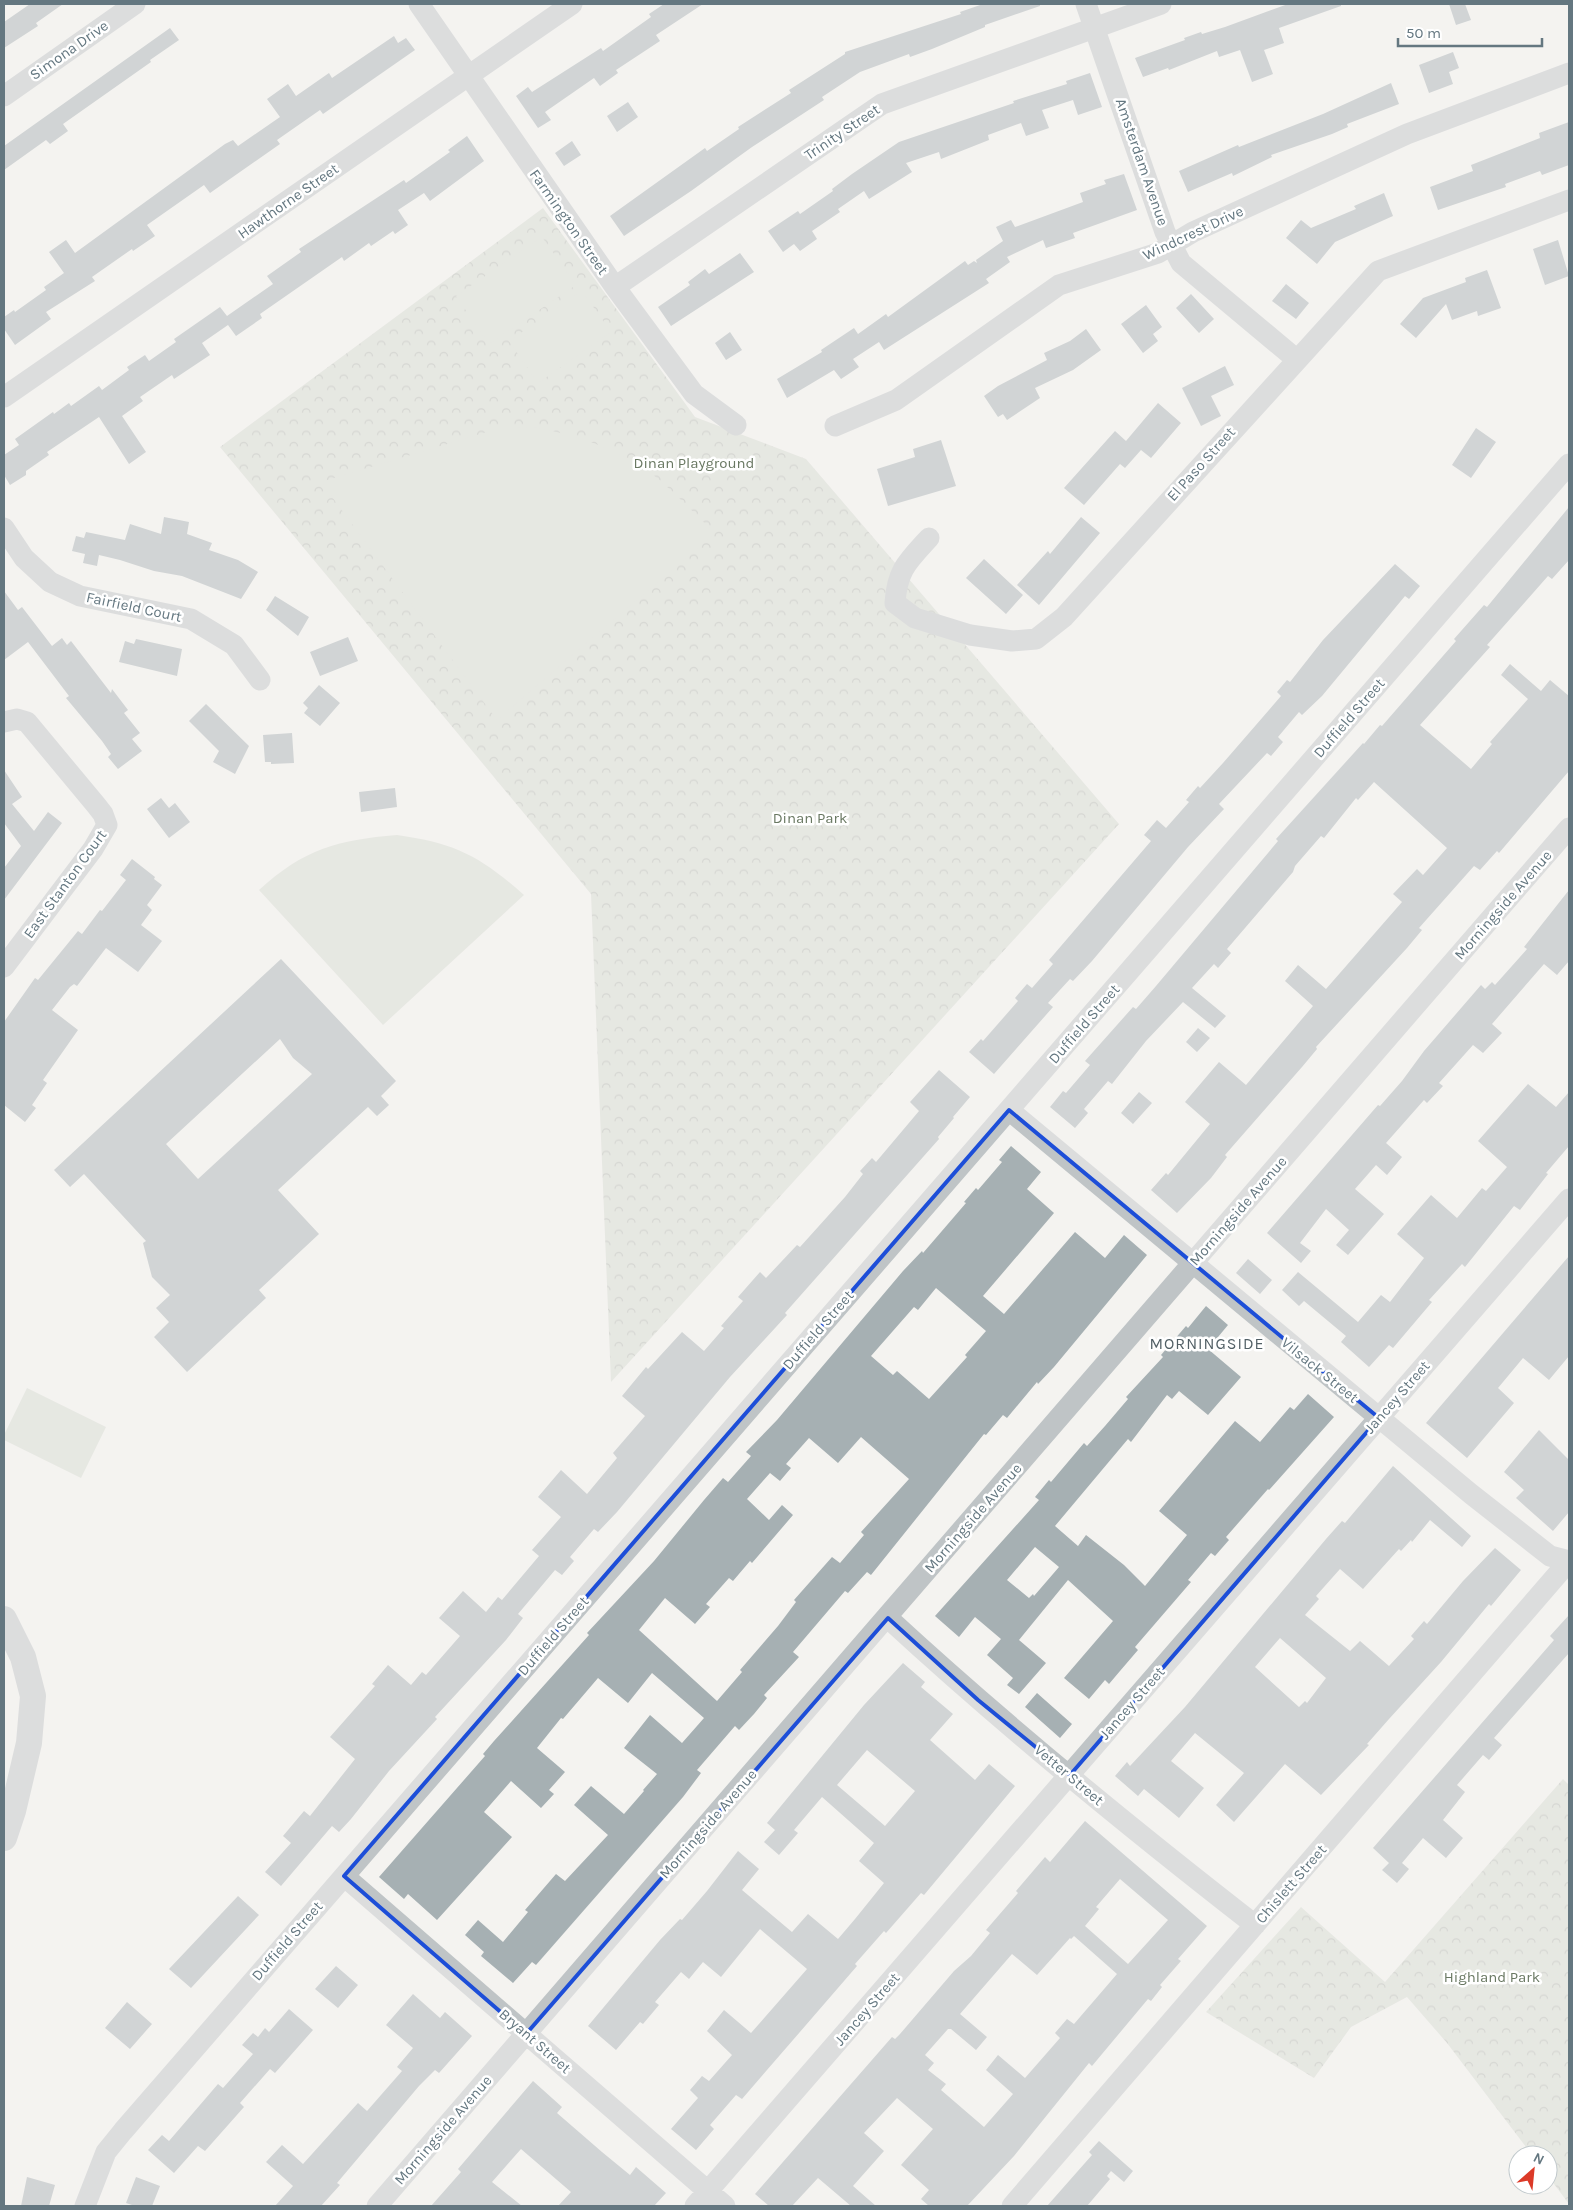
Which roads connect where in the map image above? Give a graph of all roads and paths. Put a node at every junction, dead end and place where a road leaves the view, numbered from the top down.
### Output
1 (135, 4) edge
2 (419, 4) edge
3 (572, 4) edge
4 (1086, 4) edge
5 (1161, 4) edge
6 (1094, 28) junction
7 (1569, 73) edge
8 (468, 77) junction
9 (4, 96) edge
10 (1569, 200) edge
11 (1172, 244) junction
12 (615, 288) junction
13 (1296, 359) junction
14 (4, 398) edge
15 (736, 425) dead end
16 (835, 426) dead end
17 (1569, 464) edge
18 (4, 528) edge
19 (929, 538) dead end
20 (260, 680) dead end
21 (10, 720) edge
22 (1569, 828) edge
23 (4, 966) edge
24 (1009, 1110) junction
25 (1569, 1199) edge
26 (1191, 1264) junction
27 (1379, 1418) junction
28 (1569, 1561) edge
29 (888, 1618) junction
30 (4, 1619) edge
31 (1070, 1775) junction
32 (4, 1838) edge
33 (344, 1876) junction
34 (1255, 1926) junction
35 (526, 2034) junction
36 (701, 2199) edge
37 (85, 2206) edge
38 (377, 2206) edge
39 (725, 2206) edge
40 (1012, 2206) edge

1 - 9 street, Simona Drive
2 - 8 street, Farmington Street
3 - 8 street, Hawthorne Street
4 - 6 street, Amsterdam Avenue
5 - 6 street, Trinity Street
6 - 11 street, Amsterdam Avenue
6 - 12 street, Trinity Street
7 - 11 street, Windcrest Drive
8 - 12 street, Farmington Street
8 - 14 street, Hawthorne Street
10 - 13 street, El Paso Street
11 - 13 street, Amsterdam Avenue
11 - 16 street, Windcrest Drive
12 - 15 street, Farmington Street
13 - 19 street, El Paso Street
17 - 24 street, Duffield Street
18 - 20 street, Fairfield Court
21 - 23 street, East Stanton Court
22 - 26 street, Morningside Avenue
24 - 26 street, Vilsack Street
24 - 33 street, Duffield Street
25 - 27 street, Jancey Street
26 - 27 street, Vilsack Street
26 - 29 street, Morningside Avenue
27 - 28 street, Vilsack Street
27 - 31 street, Jancey Street
28 - 34 street, Chislett Street
29 - 31 street, Vetter Street
29 - 35 street, Morningside Avenue
30 - 32 street
31 - 34 street, Vetter Street
31 - 36 street, Jancey Street
33 - 35 street, Bryant Street
33 - 37 street, Duffield Street
34 - 40 street, Chislett Street
35 - 36 street, Bryant Street
35 - 38 street, Morningside Avenue
36 - 39 street, Bryant Street

